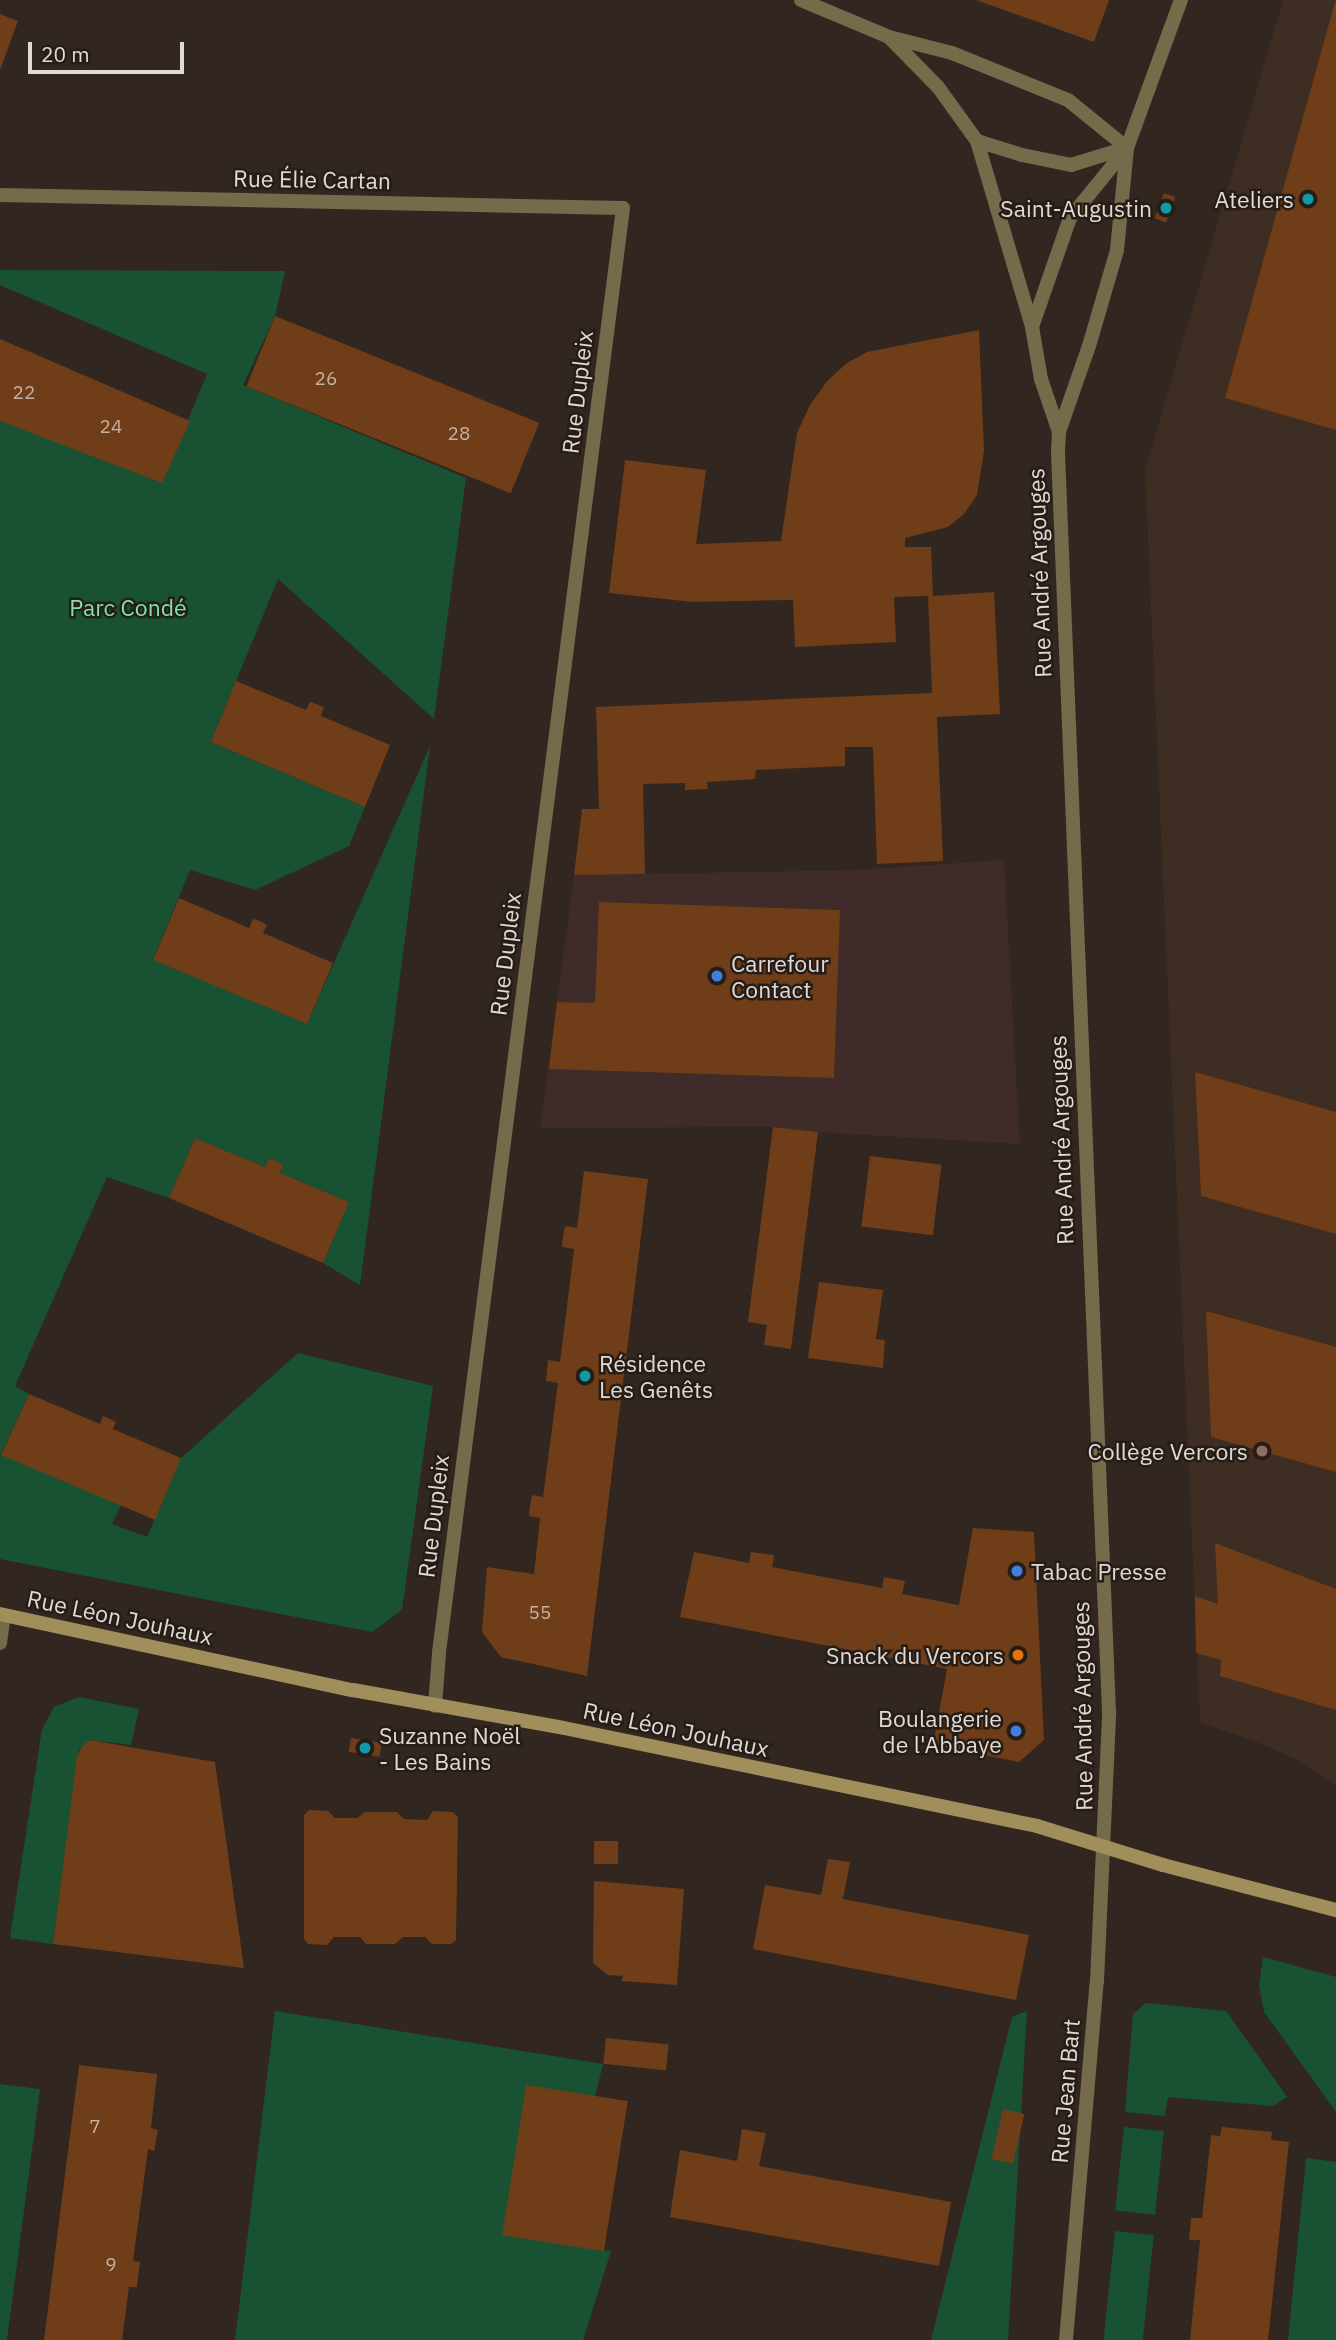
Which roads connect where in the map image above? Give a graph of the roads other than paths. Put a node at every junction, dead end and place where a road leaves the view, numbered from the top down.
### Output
1 (801, 0) edge
2 (1181, 0) edge
3 (824, 4) edge
4 (889, 37) junction
5 (977, 141) junction
6 (1127, 148) junction
7 (0, 195) edge
8 (623, 208) joint
9 (1032, 327) junction
10 (1059, 432) junction
11 (2, 1614) edge
12 (0, 1643) edge
13 (435, 1706) junction
14 (1105, 1846) junction
15 (1336, 1910) edge
16 (1066, 2340) edge

1 - 3 street
2 - 6 street
3 - 4 street
4 - 5 street, Rue André Argouges
4 - 6 street
5 - 6 street
5 - 9 street, Rue André Argouges
6 - 9 street, Rue André Argouges
6 - 10 street, Rue André Argouges
7 - 8 street, Rue Élie Cartan
8 - 13 street, Rue Dupleix
9 - 10 street, Rue André Argouges
10 - 14 street, Rue André Argouges
11 - 12 street
11 - 13 street, Rue Léon Jouhaux
13 - 14 street, Rue Léon Jouhaux
14 - 15 street, Rue Léon Jouhaux
14 - 16 street, Rue Jean Bart

